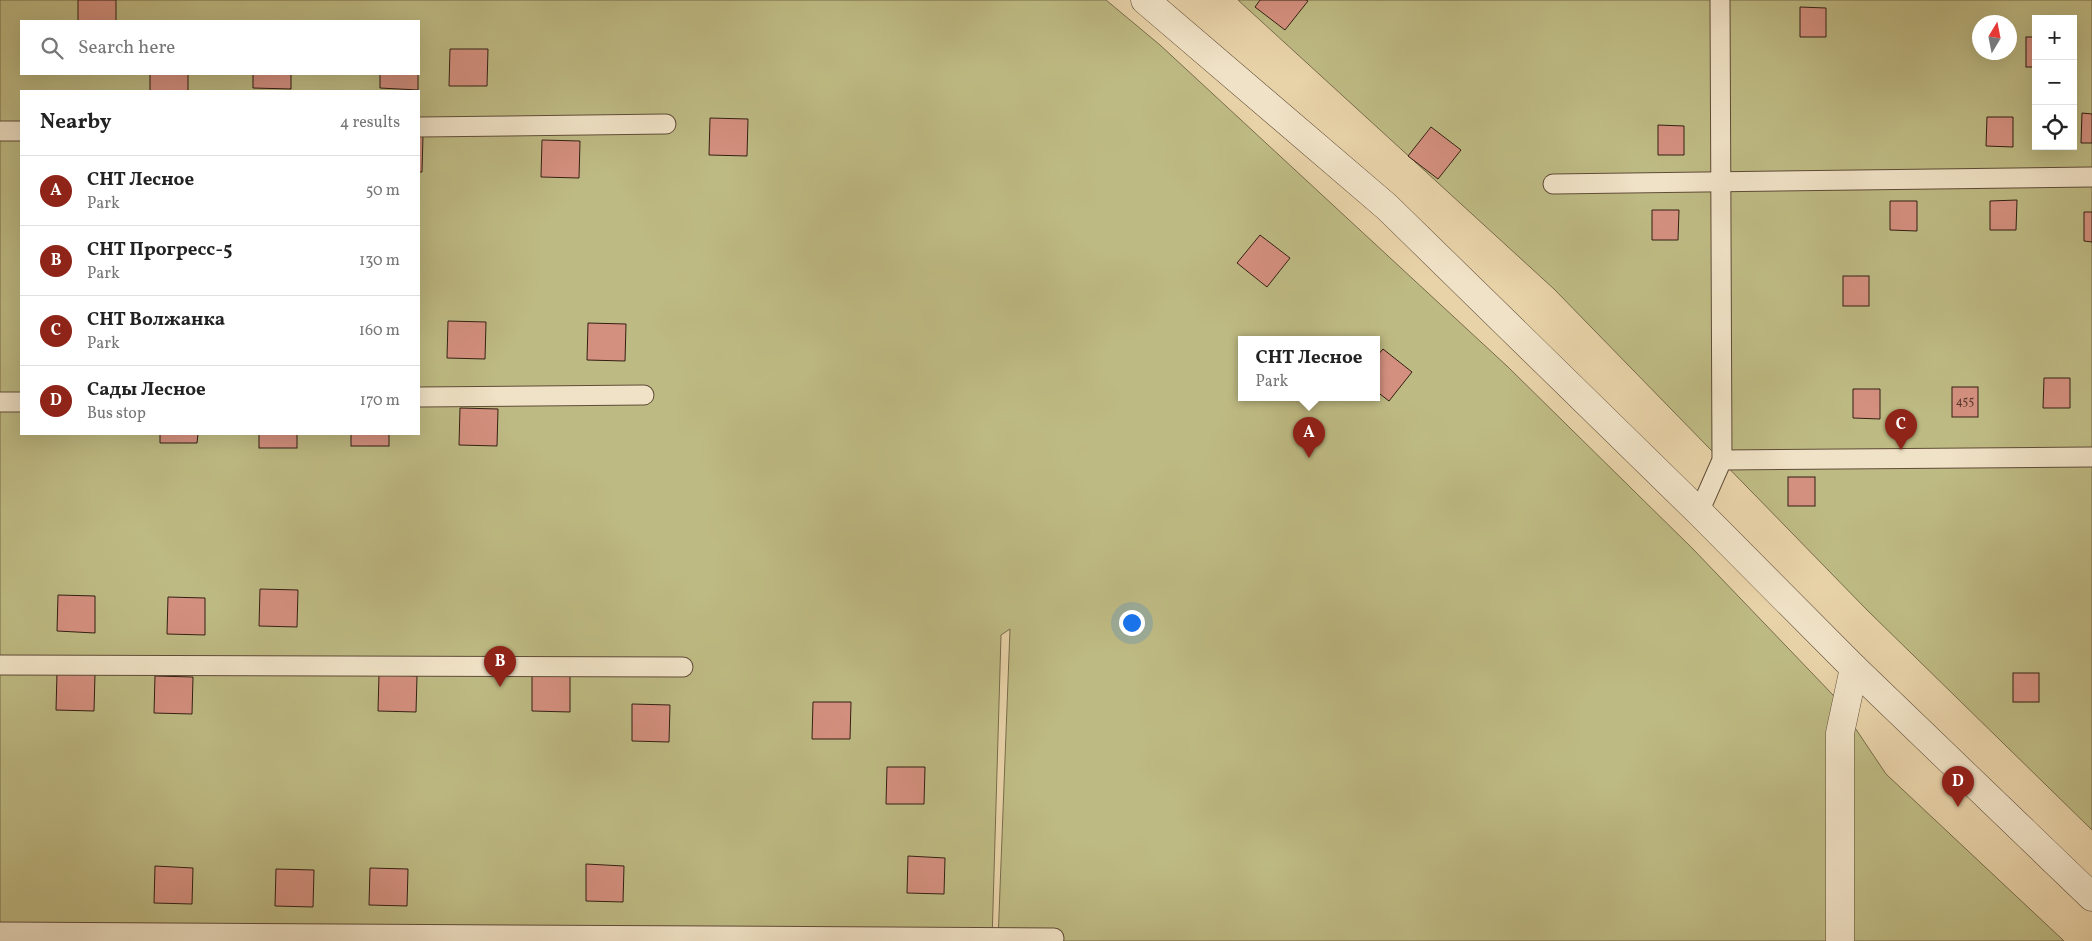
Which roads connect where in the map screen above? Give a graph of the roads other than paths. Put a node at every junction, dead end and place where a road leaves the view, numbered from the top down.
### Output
1 (1145, 0) edge
2 (1720, 0) edge
3 (666, 124) dead end
4 (420, 127) edge
5 (0, 131) edge
6 (20, 131) edge
7 (2092, 177) edge
8 (1721, 182) junction
9 (1553, 184) dead end
10 (644, 395) dead end
11 (420, 398) edge
12 (0, 402) edge
13 (20, 402) edge
14 (2092, 456) edge
15 (1722, 460) junction
16 (1699, 512) junction
17 (0, 665) edge
18 (683, 667) dead end
19 (1854, 668) junction
20 (2092, 897) edge
21 (0, 932) edge
22 (1054, 938) dead end
23 (1840, 941) edge

1 - 16 street
2 - 8 lane
3 - 4 lane
5 - 6 lane
7 - 8 lane
8 - 9 lane
8 - 15 lane
10 - 11 lane
12 - 13 lane
14 - 15 lane
15 - 16 lane
16 - 19 street
17 - 18 lane
19 - 20 street
19 - 23 street
21 - 22 lane

